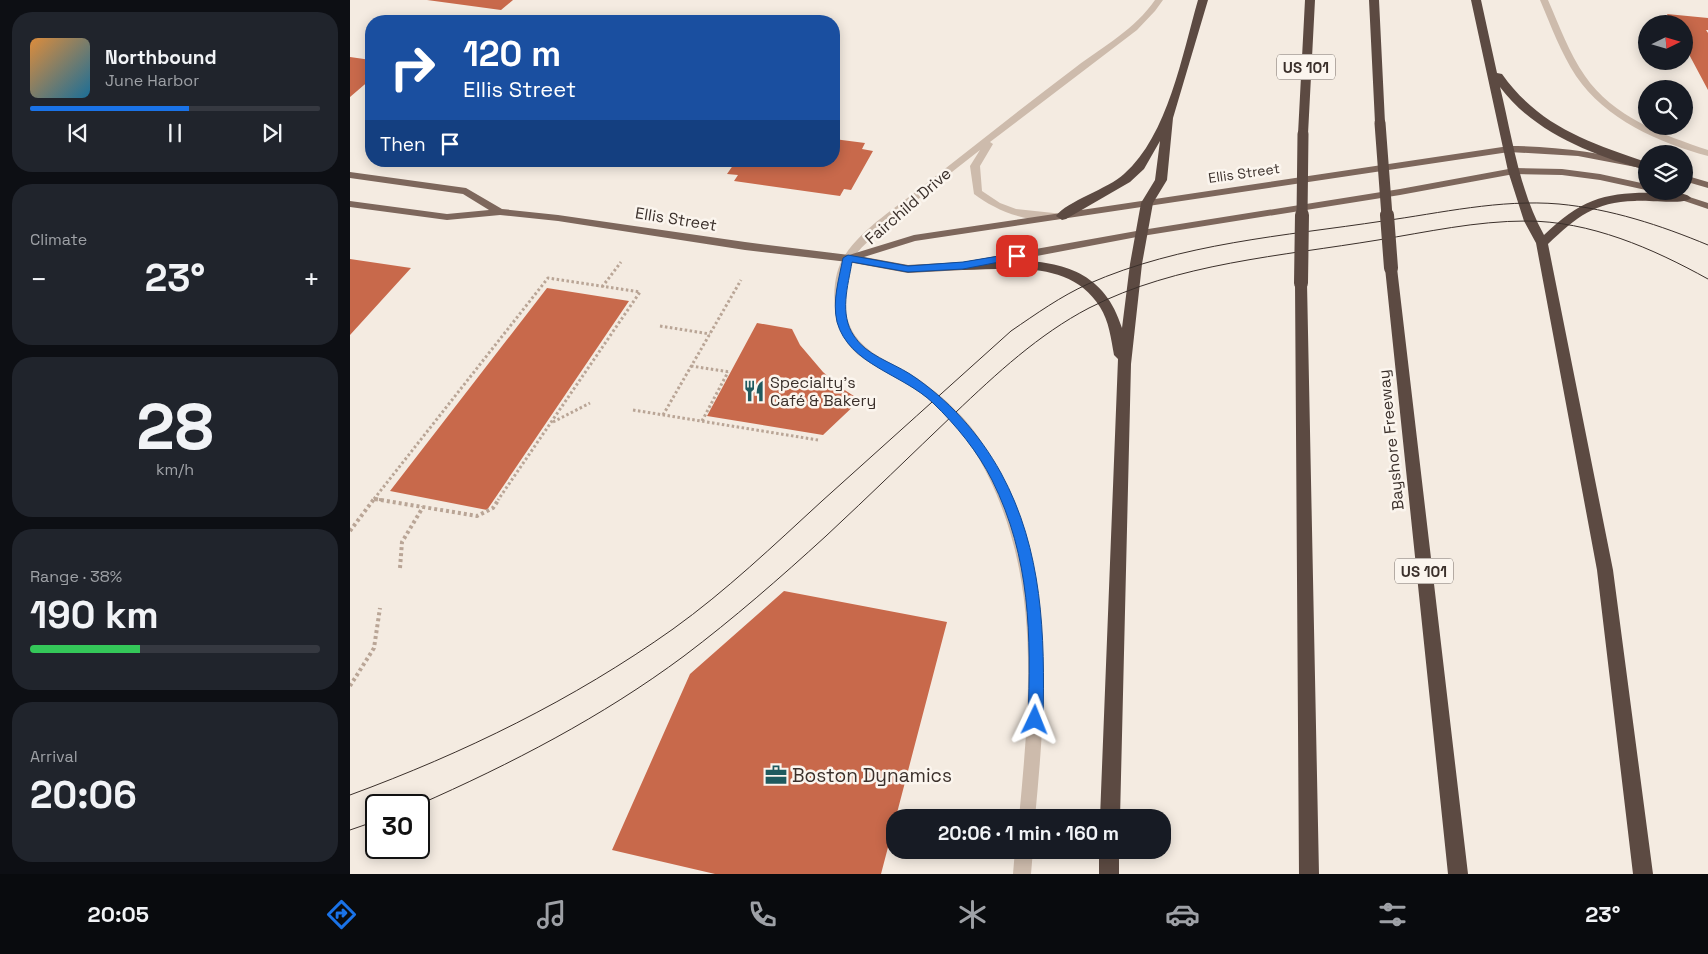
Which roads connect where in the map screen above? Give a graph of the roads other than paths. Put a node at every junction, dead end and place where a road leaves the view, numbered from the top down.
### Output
1 (1159, 0) edge
2 (1203, 0) edge
3 (1310, 0) edge
4 (1374, 0) edge
5 (1476, 0) edge
6 (1544, 0) edge
7 (1491, 64) junction
8 (1168, 118) junction
9 (1000, 129) junction
10 (1509, 149) junction
11 (1708, 153) edge
12 (1638, 163) edge
13 (1638, 164) edge
14 (1514, 171) junction
15 (350, 174) edge
16 (1693, 181) edge
17 (1638, 185) edge
18 (1708, 185) edge
19 (1638, 197) edge
20 (1691, 200) edge
21 (1147, 203) junction
22 (350, 204) edge
23 (1708, 206) edge
24 (500, 212) junction
25 (1062, 216) junction
26 (1142, 233) junction
27 (1542, 243) junction
28 (848, 258) junction
29 (963, 266) junction
30 (1124, 364) junction
31 (1028, 809) edge
32 (1110, 809) edge
33 (1023, 859) edge
34 (1109, 859) edge
35 (1022, 874) edge
36 (1109, 874) edge
37 (1309, 874) edge
38 (1458, 874) edge
39 (1643, 874) edge

1 - 9 street, Fairchild Drive
2 - 8 highway
3 - 37 highway, US 101, bridge
4 - 38 highway, Bayshore Freeway / US 101, bridge
5 - 7 highway
6 - 11 street
7 - 10 highway
7 - 12 highway
8 - 21 highway
8 - 25 highway
9 - 25 street
9 - 28 street, Fairchild Drive
10 - 13 main road, Ellis Street
10 - 14 highway
10 - 21 main road, Ellis Street
14 - 17 main road, Ellis Street
14 - 26 main road, Ellis Street
14 - 27 highway
15 - 24 main road, Ellis Street
16 - 18 main road
19 - 27 highway
20 - 23 main road
21 - 25 main road, Ellis Street
21 - 26 highway
22 - 24 main road, Ellis Street
24 - 28 main road, Ellis Street
25 - 28 main road, Ellis Street
26 - 29 main road, Ellis Street
26 - 30 highway
27 - 39 highway
28 - 29 main road, Ellis Street
28 - 31 street
29 - 30 highway
30 - 32 highway
33 - 35 street
34 - 36 highway

